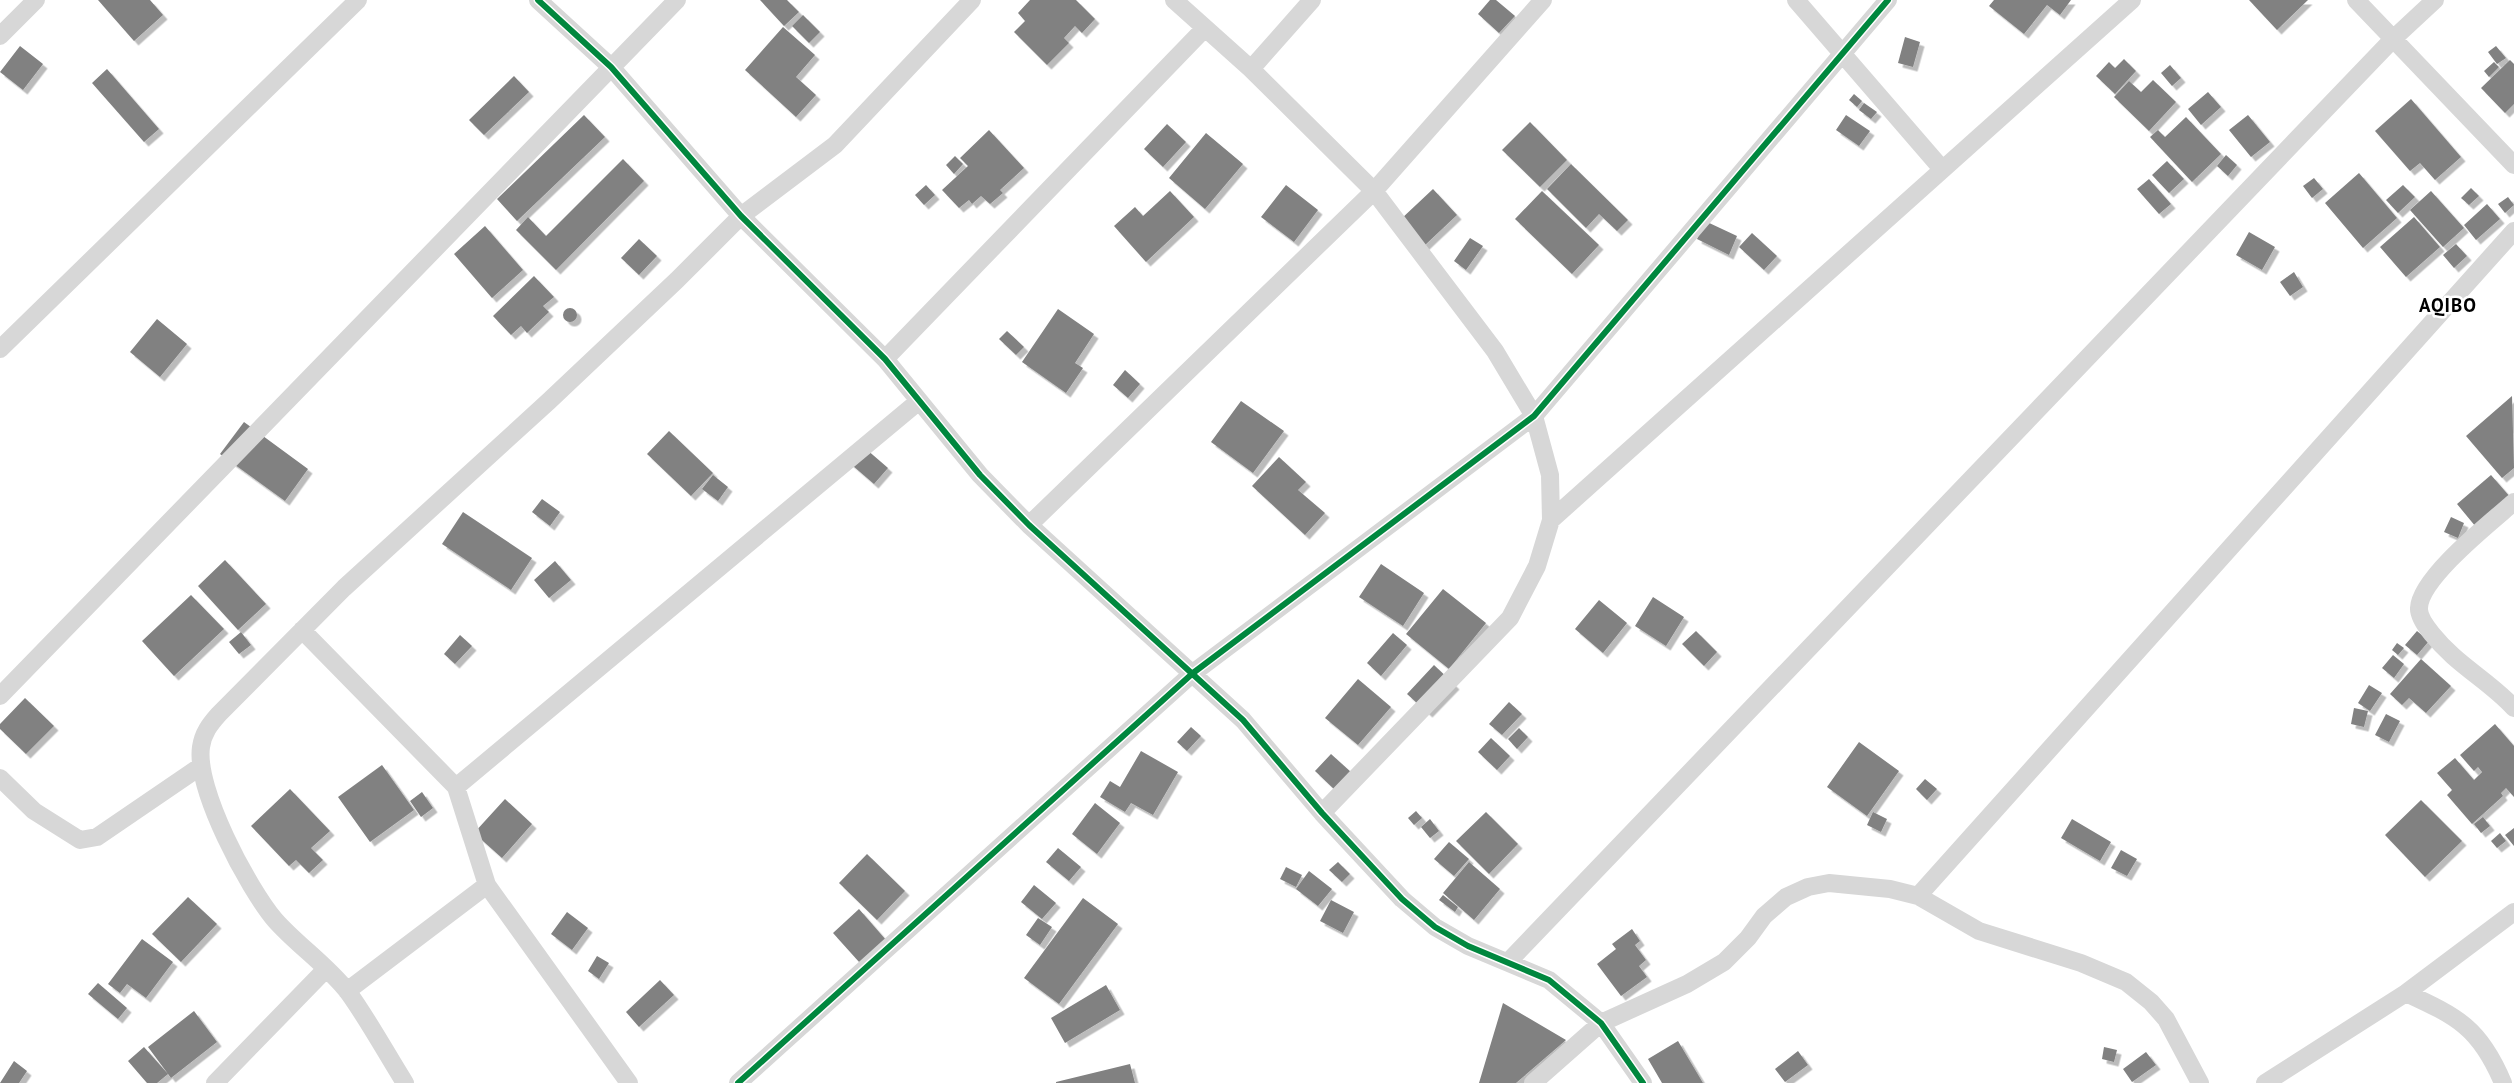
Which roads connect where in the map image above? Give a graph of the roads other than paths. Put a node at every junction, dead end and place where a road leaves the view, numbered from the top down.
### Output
1 (36, 0) edge
2 (358, 0) edge
3 (677, 0) edge
4 (972, 0) edge
5 (1174, 0) edge
6 (1312, 0) edge
7 (1543, 0) edge
8 (1796, 0) edge
9 (1888, 0) edge
10 (2132, 0) edge
11 (2356, 0) edge
12 (2435, 0) edge
13 (541, 2) edge
14 (1205, 28) junction
15 (0, 36) edge
16 (2393, 39) junction
17 (1843, 54) junction
18 (611, 68) junction
19 (1251, 69) junction
20 (2514, 165) edge
21 (1942, 169) junction
22 (1374, 191) junction
23 (741, 216) junction
24 (2514, 231) edge
25 (0, 349) edge
26 (885, 359) junction
27 (920, 401) junction
28 (1534, 416) junction
29 (2514, 502) edge
30 (1551, 520) junction
31 (1030, 525) junction
32 (302, 630) junction
33 (1193, 673) junction
34 (0, 696) edge
35 (2514, 708) edge
36 (201, 766) junction
37 (0, 778) edge
38 (456, 787) junction
39 (1322, 813) junction
40 (488, 885) junction
41 (1918, 896) junction
42 (2514, 912) edge
43 (1509, 961) junction
44 (326, 969) junction
45 (347, 991) junction
46 (2406, 993) junction
47 (1601, 1023) junction
48 (214, 1083) edge
49 (404, 1083) edge
50 (629, 1083) edge
51 (738, 1083) edge
52 (1532, 1083) edge
53 (1644, 1083) edge
54 (2200, 1083) edge
55 (2265, 1083) edge
56 (2503, 1083) edge

1 - 15 street
2 - 25 street
3 - 18 street
4 - 23 street
5 - 14 street
6 - 19 street
7 - 22 street
8 - 17 street
9 - 17 street
10 - 21 street
11 - 16 street
12 - 16 street
13 - 18 street
14 - 19 street
14 - 26 street
16 - 20 street
16 - 43 street
17 - 21 street
17 - 28 street
18 - 23 street
18 - 34 street
19 - 22 street
21 - 30 street
22 - 28 street
22 - 31 street
23 - 26 street
23 - 32 street
24 - 41 street
26 - 27 street
27 - 31 street
27 - 38 street
28 - 30 street
28 - 33 street
29 - 35 street
30 - 39 street
31 - 33 street
32 - 36 street
32 - 38 street
33 - 39 street
33 - 51 street
36 - 37 street
36 - 44 street
38 - 40 street
39 - 43 street
40 - 45 street
40 - 50 street
41 - 47 street
41 - 54 street
42 - 46 street
43 - 47 street
44 - 45 street
44 - 48 street
45 - 49 street
46 - 55 street
46 - 56 street
47 - 52 street
47 - 53 street

